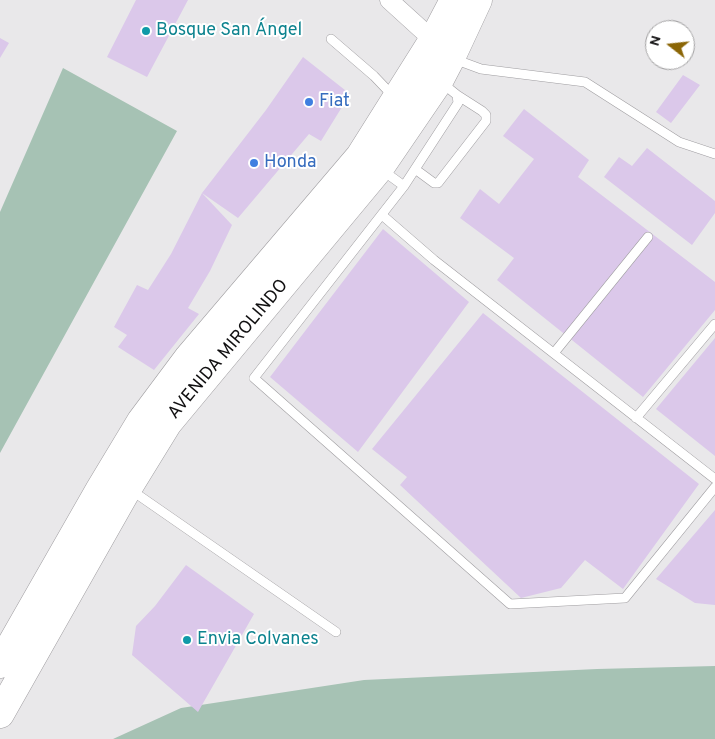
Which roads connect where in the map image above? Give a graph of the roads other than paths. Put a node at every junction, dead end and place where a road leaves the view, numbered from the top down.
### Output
1 (388, 0) edge
2 (454, 0) edge
3 (478, 0) edge
4 (331, 39) dead end
5 (445, 68) junction
6 (396, 99) junction
7 (715, 154) edge
8 (379, 169) junction
9 (415, 169) junction
10 (404, 186) junction
11 (382, 215) junction
12 (648, 237) dead end
13 (715, 324) edge
14 (554, 353) junction
15 (636, 418) junction
16 (715, 479) edge
17 (715, 487) edge
18 (128, 488) junction
19 (336, 632) dead end
20 (0, 664) edge
21 (0, 714) edge

1 - 5 street
2 - 5 main road, AVENIDA MIROLINDO
3 - 5 main road, AVENIDA MIROLINDO
4 - 6 lane
5 - 6 main road, AVENIDA MIROLINDO
5 - 7 lane
5 - 8 main road, AVENIDA MIROLINDO
5 - 9 lane
5 - 9 lane
6 - 20 main road, AVENIDA MIROLINDO
8 - 10 lane
8 - 18 main road, AVENIDA MIROLINDO
9 - 10 lane
10 - 11 lane
11 - 14 lane
11 - 17 lane
12 - 14 lane
13 - 15 lane
14 - 15 lane
15 - 16 lane
18 - 19 lane
18 - 21 main road, AVENIDA MIROLINDO

